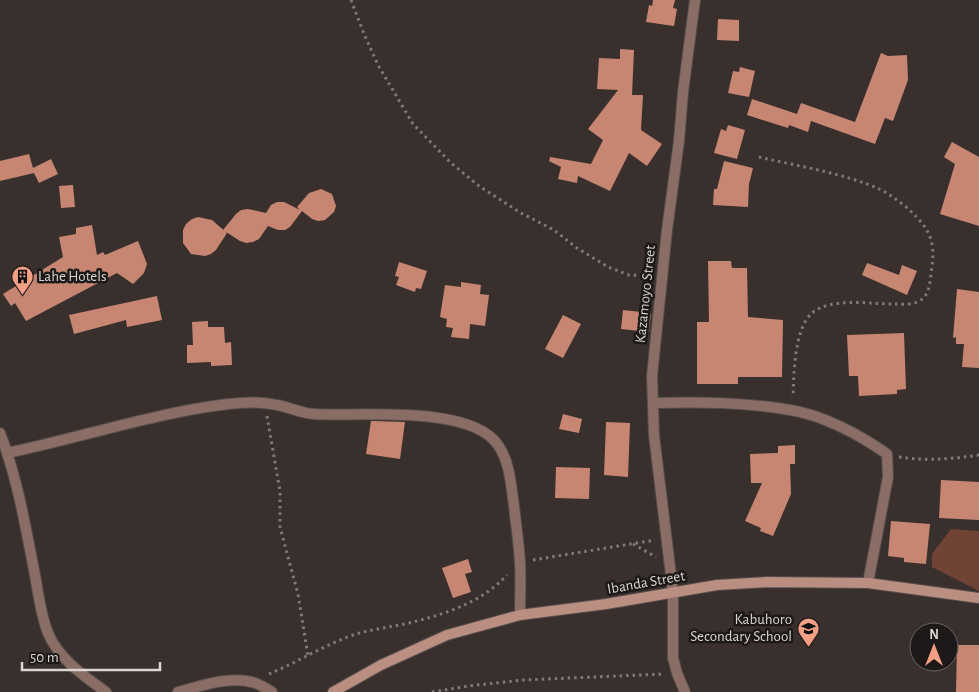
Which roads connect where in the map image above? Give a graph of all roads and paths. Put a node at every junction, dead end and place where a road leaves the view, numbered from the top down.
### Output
1 (351, 0) edge
2 (695, 0) edge
3 (759, 157) dead end
4 (662, 277) junction
5 (264, 403) junction
6 (653, 403) junction
7 (792, 410) junction
8 (0, 433) edge
9 (7, 453) junction
10 (886, 454) junction
11 (979, 455) edge
12 (665, 538) junction
13 (633, 544) junction
14 (520, 562) junction
15 (669, 565) junction
16 (868, 583) junction
17 (673, 592) junction
18 (979, 598) edge
19 (520, 615) junction
20 (308, 656) junction
21 (677, 674) junction
22 (249, 682) junction
23 (106, 692) edge
24 (178, 692) edge
25 (272, 692) edge
26 (333, 692) edge
27 (432, 692) edge
28 (685, 692) edge

1 - 4 path
2 - 4 street, Kazamoyo Street
3 - 7 path
4 - 6 street, Kazamoyo Street
5 - 9 street
5 - 14 street
5 - 20 path
6 - 7 street
6 - 12 street, Kazamoyo Street
7 - 10 street
8 - 9 street
9 - 23 street
10 - 11 path
10 - 16 street
12 - 13 path
12 - 15 street, Kazamoyo Street
13 - 14 path
13 - 15 path
14 - 19 street
14 - 20 path
15 - 17 street, Kazamoyo Street
16 - 17 street, Ibanda Street
16 - 18 street, Ibanda Street
17 - 19 street, Ibanda Street
17 - 21 street, Kazamoyo Street
19 - 26 street, Ibanda Street
20 - 22 path
21 - 27 path
21 - 28 street, Kazamoyo Street
22 - 24 street
22 - 25 street

